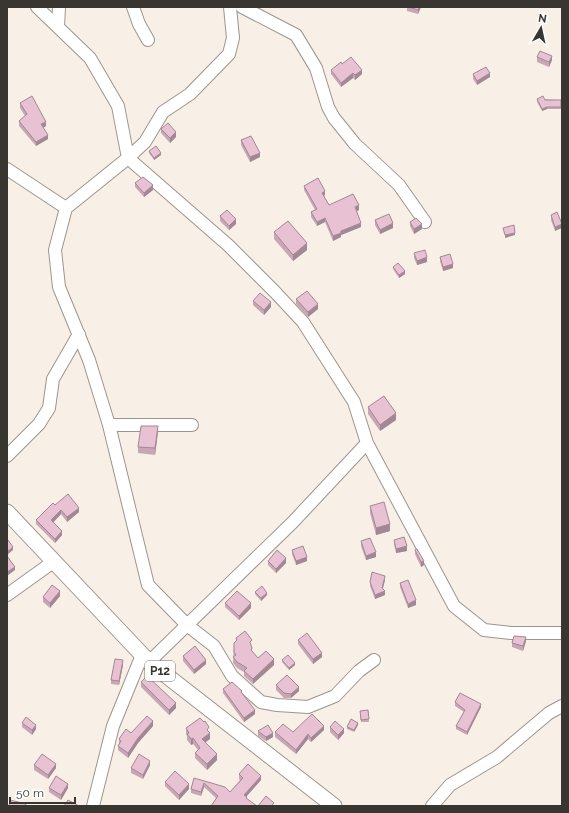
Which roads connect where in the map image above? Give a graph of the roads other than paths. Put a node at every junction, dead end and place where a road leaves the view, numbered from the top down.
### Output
1 (37, 7) edge
2 (59, 7) edge
3 (134, 7) edge
4 (230, 7) edge
5 (242, 7) edge
6 (58, 27) junction
7 (148, 40) dead end
8 (128, 158) junction
9 (7, 169) edge
10 (66, 208) junction
11 (425, 222) dead end
12 (78, 334) junction
13 (192, 424) dead end
14 (109, 425) junction
15 (367, 442) junction
16 (7, 456) edge
17 (7, 512) edge
18 (53, 562) junction
19 (7, 595) edge
20 (187, 625) junction
21 (562, 633) edge
22 (146, 659) junction
23 (374, 660) dead end
24 (562, 706) edge
25 (93, 806) edge
26 (334, 806) edge
27 (432, 806) edge

1 - 6 street
2 - 6 street
3 - 7 street
4 - 8 street
5 - 11 street
6 - 8 street
8 - 10 street
8 - 15 street
9 - 10 street
10 - 12 street
12 - 14 street
12 - 16 street
13 - 14 street
14 - 20 street
15 - 20 street
15 - 21 street
17 - 18 main road, P12
18 - 19 street
18 - 22 main road, P12
20 - 22 street
20 - 23 street
22 - 25 street
22 - 26 main road, P12
24 - 27 street

